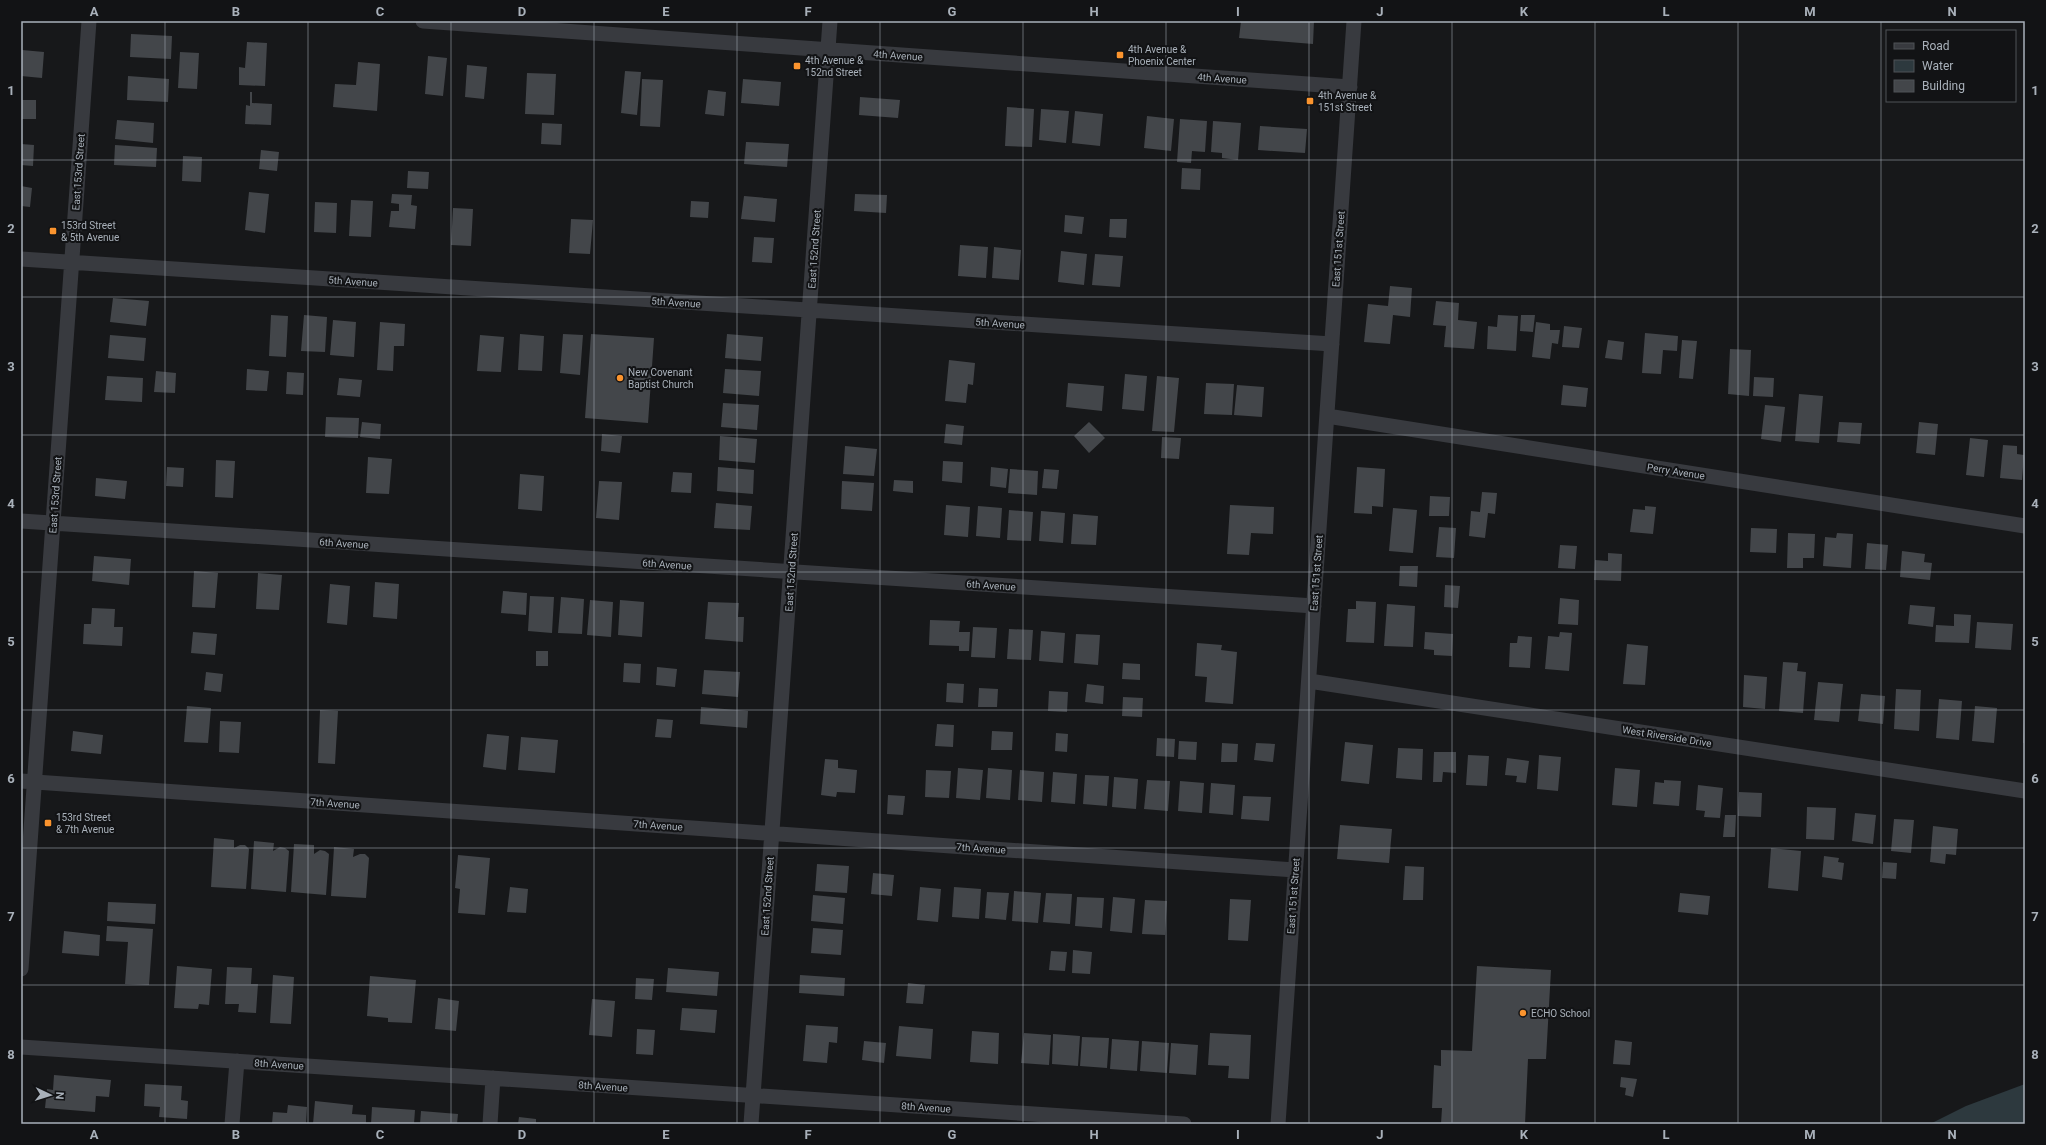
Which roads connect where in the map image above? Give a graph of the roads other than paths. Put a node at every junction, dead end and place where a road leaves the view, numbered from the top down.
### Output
1 (89, 21) edge
2 (423, 21) edge
3 (830, 21) edge
4 (1354, 21) edge
5 (565, 26) edge
6 (828, 50) junction
7 (1350, 87) junction
8 (21, 260) edge
9 (71, 263) junction
10 (809, 310) junction
11 (1332, 344) junction
12 (1327, 416) junction
13 (21, 521) edge
14 (53, 523) junction
15 (2025, 526) edge
16 (791, 572) junction
17 (1314, 606) junction
18 (1309, 680) junction
19 (28, 782) edge
20 (2025, 791) edge
21 (772, 833) junction
22 (1295, 870) junction
23 (21, 969) edge
24 (21, 1047) edge
25 (237, 1062) junction
26 (493, 1078) junction
27 (753, 1096) junction
28 (1017, 1118) edge
29 (232, 1124) edge
30 (490, 1124) edge
31 (751, 1124) edge
32 (1184, 1124) edge
33 (1278, 1124) edge

1 - 9 street, East 153rd Street
2 - 5 street, 4th Avenue
3 - 6 street, East 152nd Street
4 - 7 street, East 151st Street
5 - 6 street, 4th Avenue
6 - 7 street, 4th Avenue
6 - 10 street, East 152nd Street
7 - 11 street, East 151st Street
8 - 9 street, 5th Avenue
9 - 10 street, 5th Avenue
9 - 14 street, East 153rd Street
10 - 11 street, 5th Avenue
10 - 16 street, East 152nd Street
11 - 12 street, East 151st Street
12 - 15 street, Perry Avenue
12 - 17 street, East 151st Street
13 - 14 street, 6th Avenue
14 - 16 street, 6th Avenue
14 - 19 street, East 153rd Street
16 - 17 street, 6th Avenue
16 - 21 street, East 152nd Street
17 - 18 street, East 151st Street
18 - 20 street, West Riverside Drive
18 - 22 street, East 151st Street
19 - 21 street, 7th Avenue
19 - 23 street, East 153rd Street
21 - 22 street, 7th Avenue
21 - 27 street, East 152nd Street
22 - 33 street, East 151st Street
24 - 25 street, 8th Avenue
25 - 26 street, 8th Avenue
25 - 29 street
26 - 27 street, 8th Avenue
26 - 30 street
27 - 28 street, 8th Avenue
27 - 31 street, East 152nd Street
28 - 32 street, 8th Avenue

